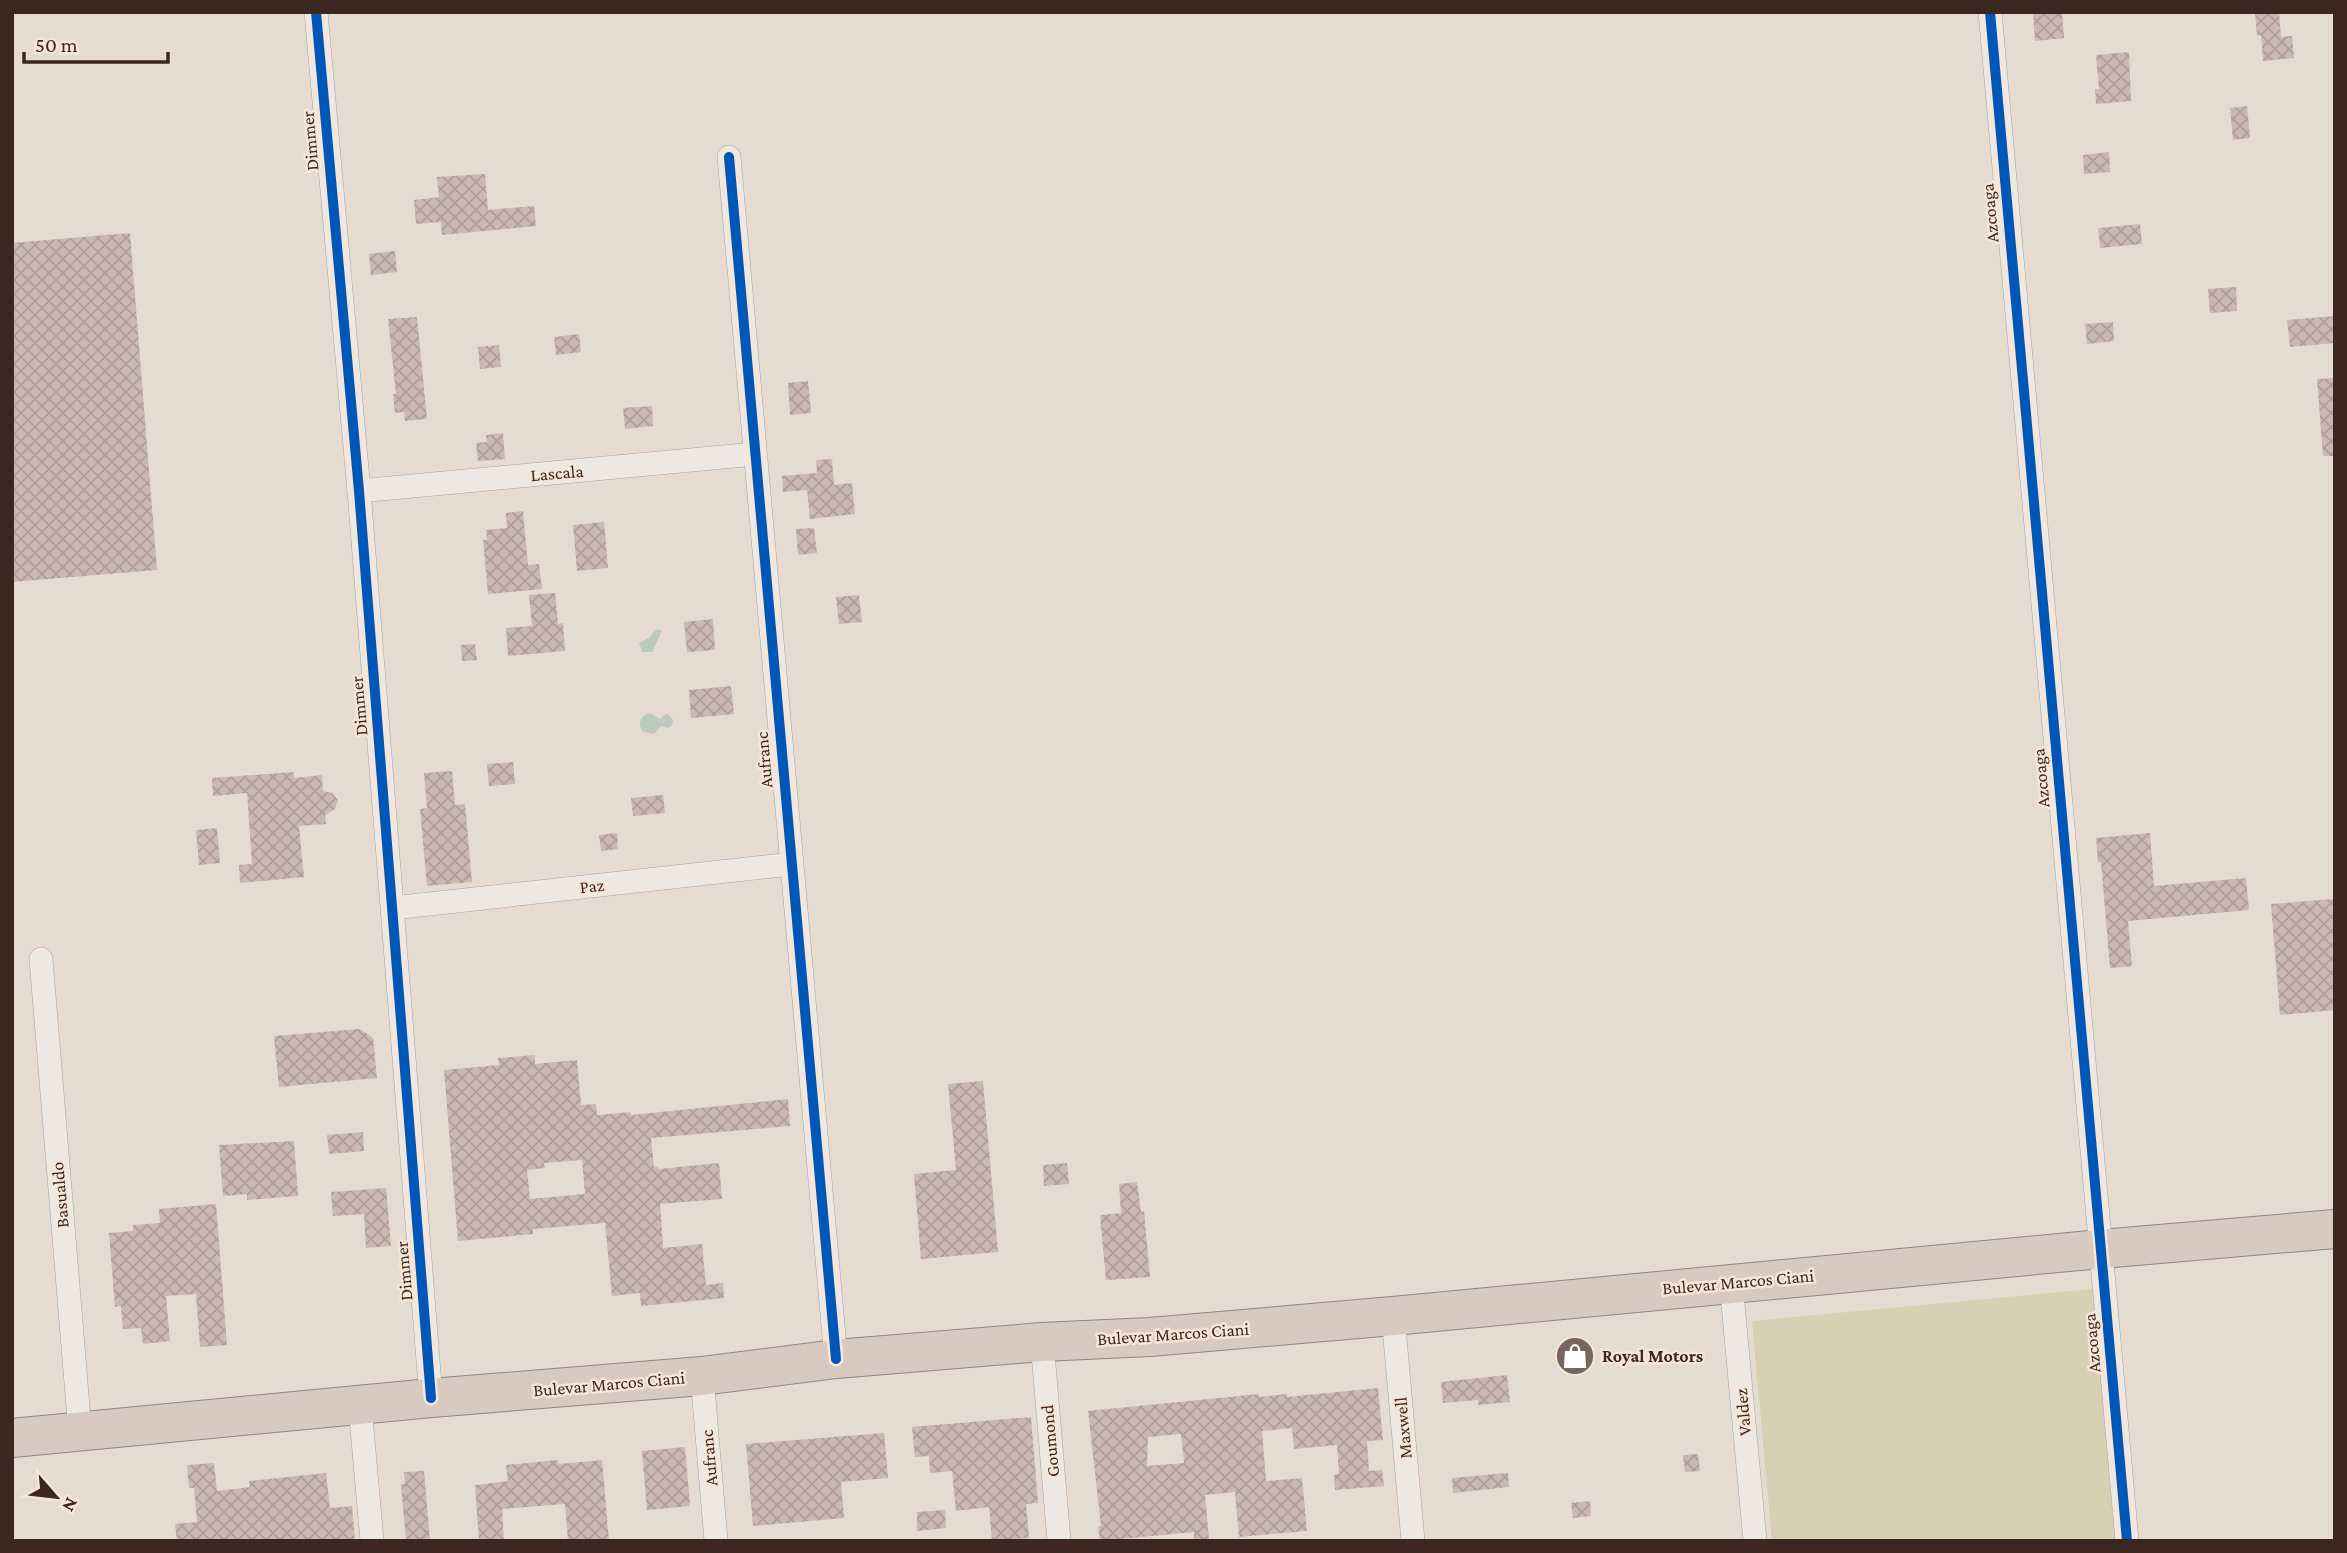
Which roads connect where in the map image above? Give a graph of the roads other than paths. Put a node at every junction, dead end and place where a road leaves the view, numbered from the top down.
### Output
1 (316, 12) edge
2 (1990, 12) edge
3 (729, 157) dead end
4 (755, 454) junction
5 (359, 491) junction
6 (791, 864) junction
7 (393, 908) junction
8 (41, 959) dead end
9 (2335, 1229) edge
10 (2101, 1249) junction
11 (1731, 1283) junction
12 (1393, 1316) junction
13 (1042, 1342) junction
14 (836, 1359) junction
15 (702, 1376) junction
16 (431, 1398) junction
17 (360, 1406) junction
18 (80, 1432) junction
19 (12, 1438) edge
20 (372, 1541) edge
21 (716, 1541) edge
22 (1059, 1541) edge
23 (1413, 1541) edge
24 (1755, 1541) edge
25 (2127, 1541) edge

1 - 5 street, Dimmer
2 - 10 street, Azcoaga
3 - 4 street, Aufranc
4 - 5 street, Lascala
4 - 6 street, Aufranc
5 - 7 street, Dimmer
6 - 7 street, Paz
6 - 14 street, Aufranc
7 - 16 street, Dimmer
8 - 18 street, Basualdo
9 - 10 highway, Bulevar Marcos Ciani
10 - 11 highway, Bulevar Marcos Ciani
10 - 25 street, Azcoaga
11 - 12 highway, Bulevar Marcos Ciani
11 - 24 street, Valdez
12 - 13 highway, Bulevar Marcos Ciani
12 - 23 street, Maxwell
13 - 14 highway, Bulevar Marcos Ciani
13 - 22 street, Goumond
14 - 15 highway, Bulevar Marcos Ciani
15 - 16 highway, Bulevar Marcos Ciani
15 - 21 street, Aufranc
16 - 17 highway, Bulevar Marcos Ciani
17 - 18 highway, Bulevar Marcos Ciani
17 - 20 street
18 - 19 highway, Bulevar Marcos Ciani

